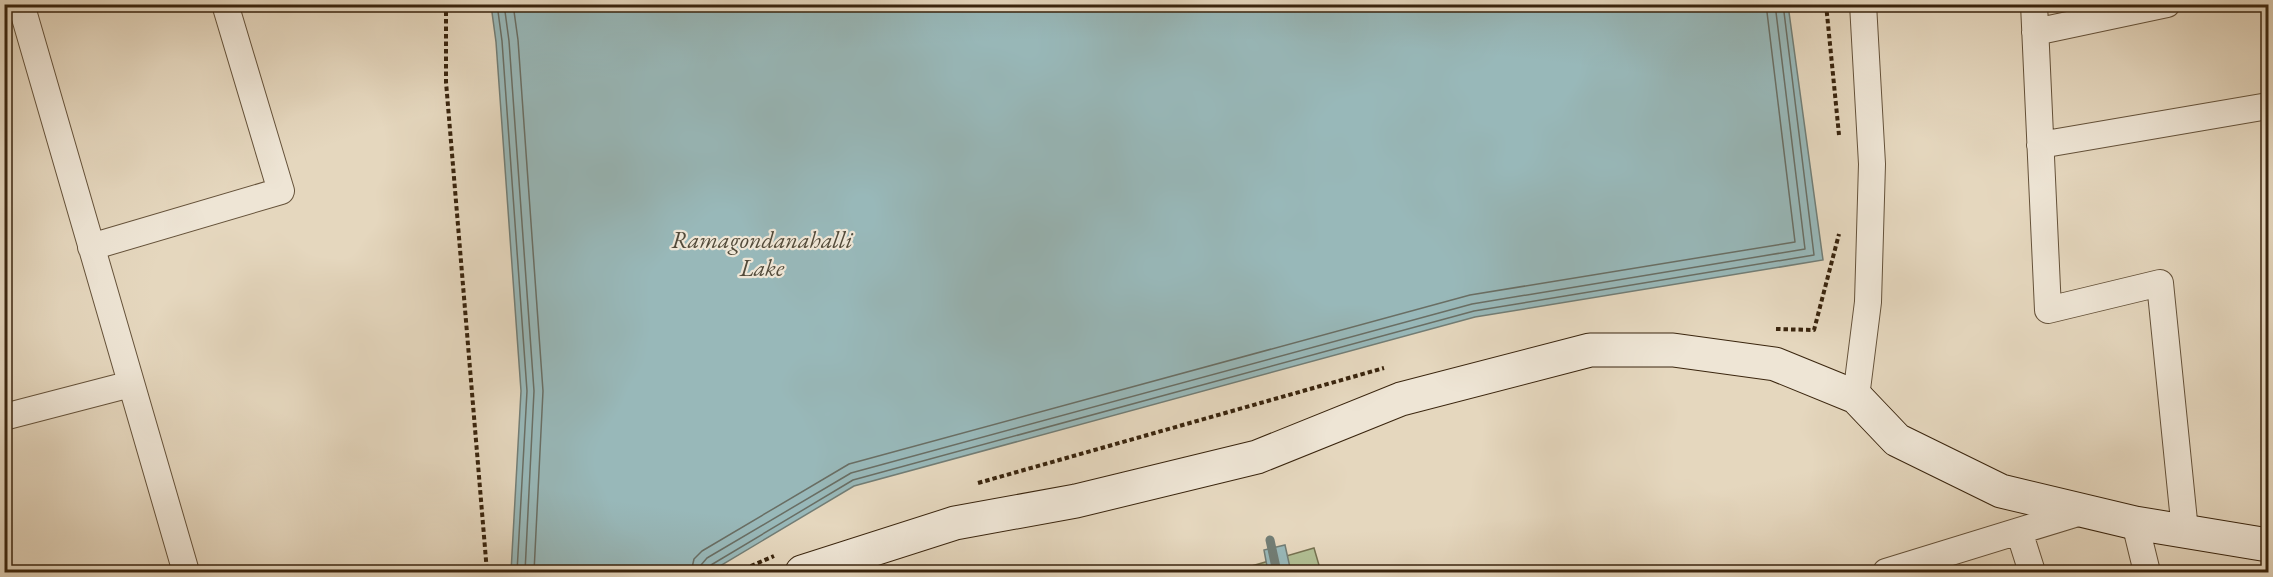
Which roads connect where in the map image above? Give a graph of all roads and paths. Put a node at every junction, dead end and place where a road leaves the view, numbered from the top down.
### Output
1 (21, 4) edge
2 (225, 4) edge
3 (446, 4) edge
4 (1826, 4) edge
5 (1863, 4) edge
6 (2034, 4) edge
7 (2167, 4) edge
8 (2035, 32) junction
9 (2268, 106) edge
10 (1839, 140) dead end
11 (2040, 145) junction
12 (1840, 231) dead end
13 (90, 247) junction
14 (1767, 328) dead end
15 (1390, 366) dead end
16 (131, 384) junction
17 (1856, 397) junction
18 (4, 417) edge
19 (972, 484) dead end
20 (2084, 510) junction
21 (2135, 523) junction
22 (2019, 531) junction
23 (2185, 531) junction
24 (2268, 545) edge
25 (790, 563) edge
26 (186, 573) edge
27 (487, 573) edge
28 (737, 573) edge
29 (1886, 573) edge
30 (2032, 573) edge
31 (2146, 573) edge

1 - 13 street
2 - 13 street
3 - 27 path
4 - 10 path
5 - 17 street
6 - 8 street
7 - 8 street
8 - 11 street
9 - 11 street
11 - 23 street
12 - 14 path
13 - 16 street
15 - 19 path
16 - 18 street
16 - 26 street
17 - 20 street
17 - 25 street
20 - 21 street
20 - 22 street
21 - 23 street
21 - 31 street
22 - 29 street
22 - 30 street
23 - 24 street
25 - 28 path

